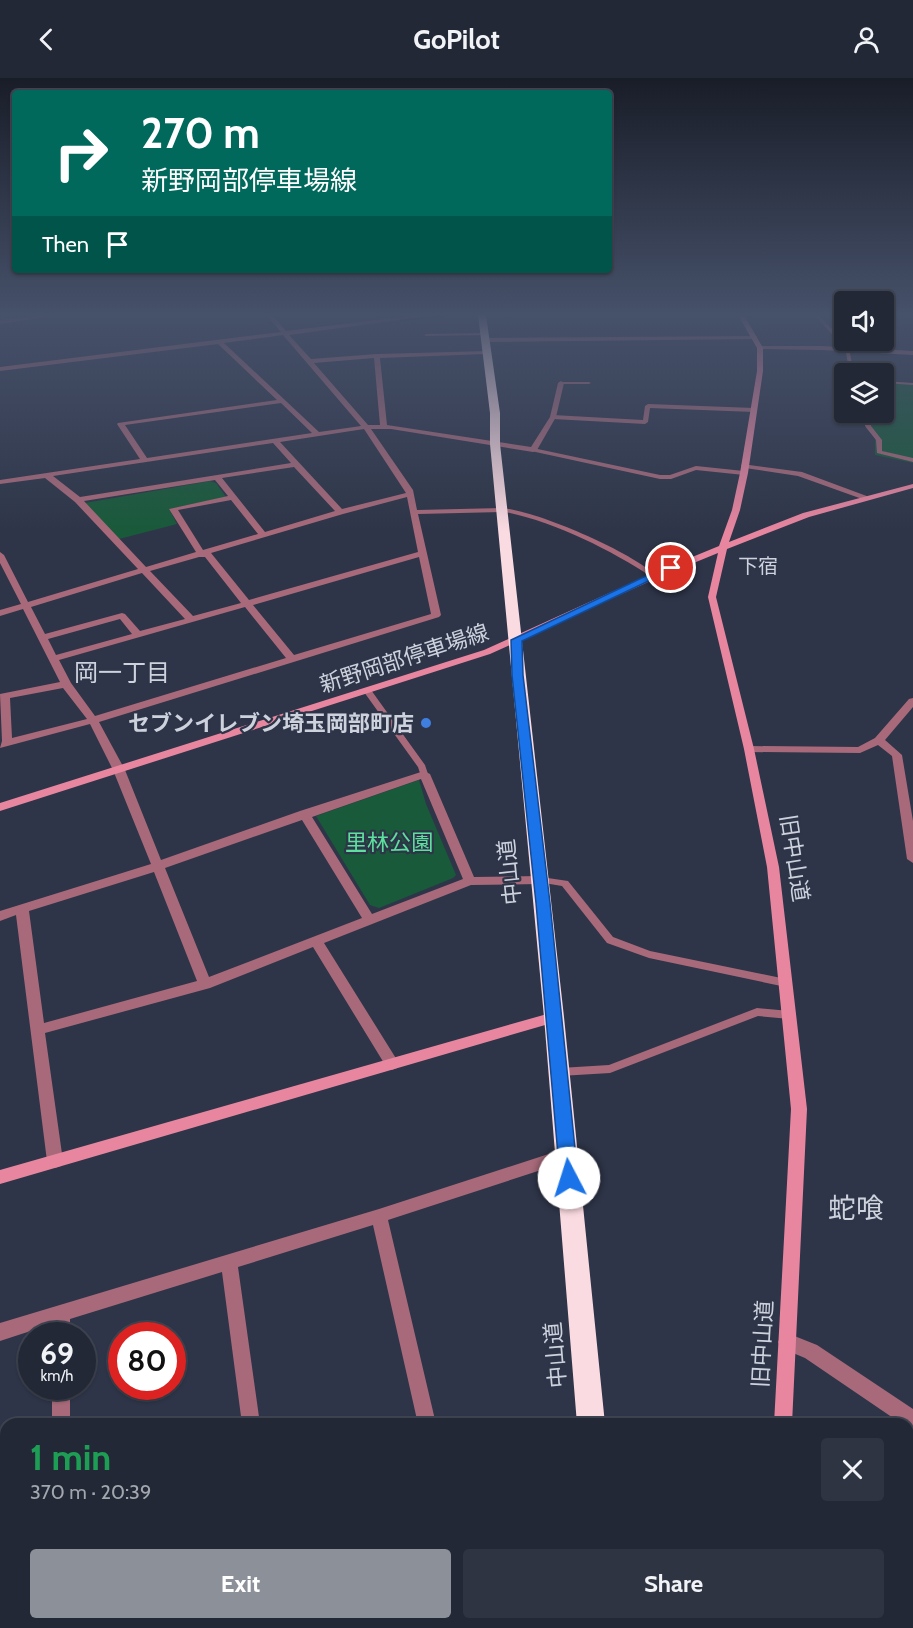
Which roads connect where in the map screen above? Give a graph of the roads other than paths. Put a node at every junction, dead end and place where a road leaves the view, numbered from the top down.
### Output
1 (268, 387) edge
2 (333, 387) edge
3 (380, 387) edge
4 (491, 387) edge
5 (560, 387) edge
6 (757, 387) edge
7 (282, 401) junction
8 (754, 410) junction
9 (553, 417) junction
10 (868, 423) edge
11 (384, 426) junction
12 (366, 427) junction
13 (316, 433) junction
14 (274, 440) junction
15 (495, 444) junction
16 (533, 450) junction
17 (145, 460) junction
18 (913, 460) edge
19 (296, 464) junction
20 (745, 469) junction
21 (46, 475) junction
22 (217, 477) junction
23 (0, 482) edge
24 (913, 486) edge
25 (409, 494) junction
26 (233, 497) junction
27 (868, 498) junction
28 (78, 500) junction
29 (502, 510) junction
30 (340, 512) junction
31 (414, 512) junction
32 (264, 536) junction
33 (723, 547) junction
34 (204, 554) junction
35 (422, 554) junction
36 (0, 555) edge
37 (146, 571) junction
38 (4, 573) edge
39 (654, 576) junction
40 (244, 603) junction
41 (26, 607) junction
42 (0, 613) edge
43 (190, 619) junction
44 (137, 634) junction
45 (42, 638) junction
46 (516, 640) junction
47 (291, 658) junction
48 (53, 659) junction
49 (66, 684) junction
50 (368, 692) junction
51 (3, 697) edge
52 (913, 701) edge
53 (93, 720) junction
54 (879, 740) junction
55 (3, 744) edge
56 (748, 749) junction
57 (119, 770) junction
58 (424, 774) junction
59 (0, 807) edge
60 (304, 814) junction
61 (913, 859) edge
62 (158, 866) junction
63 (541, 880) junction
64 (470, 881) junction
65 (22, 909) junction
66 (0, 916) edge
67 (369, 919) junction
68 (315, 940) junction
69 (786, 983) junction
70 (205, 984) junction
71 (790, 1015) junction
72 (554, 1017) junction
73 (38, 1030) junction
74 (392, 1064) junction
75 (560, 1072) junction
76 (567, 1155) junction
77 (55, 1161) junction
78 (0, 1177) edge
79 (379, 1216) junction
80 (230, 1262) junction
81 (61, 1313) junction
82 (61, 1322) edge
83 (0, 1332) edge
84 (787, 1342) junction
85 (61, 1400) edge
86 (61, 1418) edge
87 (250, 1418) edge
88 (426, 1418) edge
89 (590, 1418) edge
90 (783, 1418) edge
91 (910, 1418) edge

1 - 7 street
2 - 12 street
3 - 11 street
4 - 15 highway, 中山道
5 - 9 street
6 - 8 street, 旧中山道
7 - 13 street
7 - 17 street
8 - 9 lane
8 - 20 street, 旧中山道
9 - 16 street
10 - 18 lane
11 - 12 street
11 - 15 street
12 - 13 street
12 - 25 street
13 - 14 street
14 - 17 street
14 - 19 street
15 - 16 street
15 - 29 highway, 中山道
16 - 20 lane
17 - 21 street
19 - 22 street
19 - 30 street
20 - 27 street
20 - 33 street, 旧中山道
21 - 23 street
21 - 28 street
22 - 26 street
22 - 28 street
24 - 27 street, 新野岡部停車場線
25 - 30 street
25 - 31 street
26 - 32 street
26 - 34 street
27 - 33 street, 新野岡部停車場線
28 - 37 street
29 - 31 street
29 - 39 lane
29 - 46 highway, 中山道
30 - 32 street
31 - 35 street
32 - 34 street
33 - 39 street, 新野岡部停車場線
33 - 56 street, 旧中山道
34 - 37 street
34 - 40 street
35 - 40 street
35 - 47 street
36 - 38 street
37 - 41 street
37 - 43 street
38 - 41 street
39 - 46 street, 新野岡部停車場線
40 - 43 street
40 - 47 street
41 - 42 street
41 - 45 street
43 - 44 street
44 - 45 street
44 - 48 street
45 - 48 street
46 - 50 street, 新野岡部停車場線
46 - 63 highway, 中山道
47 - 53 street
48 - 49 street
49 - 51 street
49 - 53 street
50 - 57 street, 新野岡部停車場線
50 - 58 lane
51 - 55 street
52 - 54 street
53 - 55 street
53 - 57 street
54 - 56 street
54 - 61 street
56 - 69 street, 旧中山道
57 - 59 street, 新野岡部停車場線
57 - 62 street
58 - 60 street
58 - 64 street
60 - 62 street
60 - 67 street
62 - 65 street
62 - 70 street
63 - 64 street
63 - 69 lane
63 - 72 highway, 中山道
64 - 67 street
65 - 66 street
65 - 73 street
67 - 68 street
68 - 70 street
68 - 74 street
69 - 71 street, 旧中山道
70 - 73 street
71 - 75 lane
71 - 84 street, 旧中山道
72 - 74 street
72 - 75 highway, 中山道
73 - 77 street
74 - 77 street
75 - 76 highway, 中山道
76 - 79 street
76 - 89 highway, 中山道
77 - 78 street
79 - 80 street
79 - 88 street
80 - 81 street
80 - 87 street
81 - 82 street
81 - 83 street
84 - 90 street, 旧中山道
84 - 91 street
85 - 86 street

